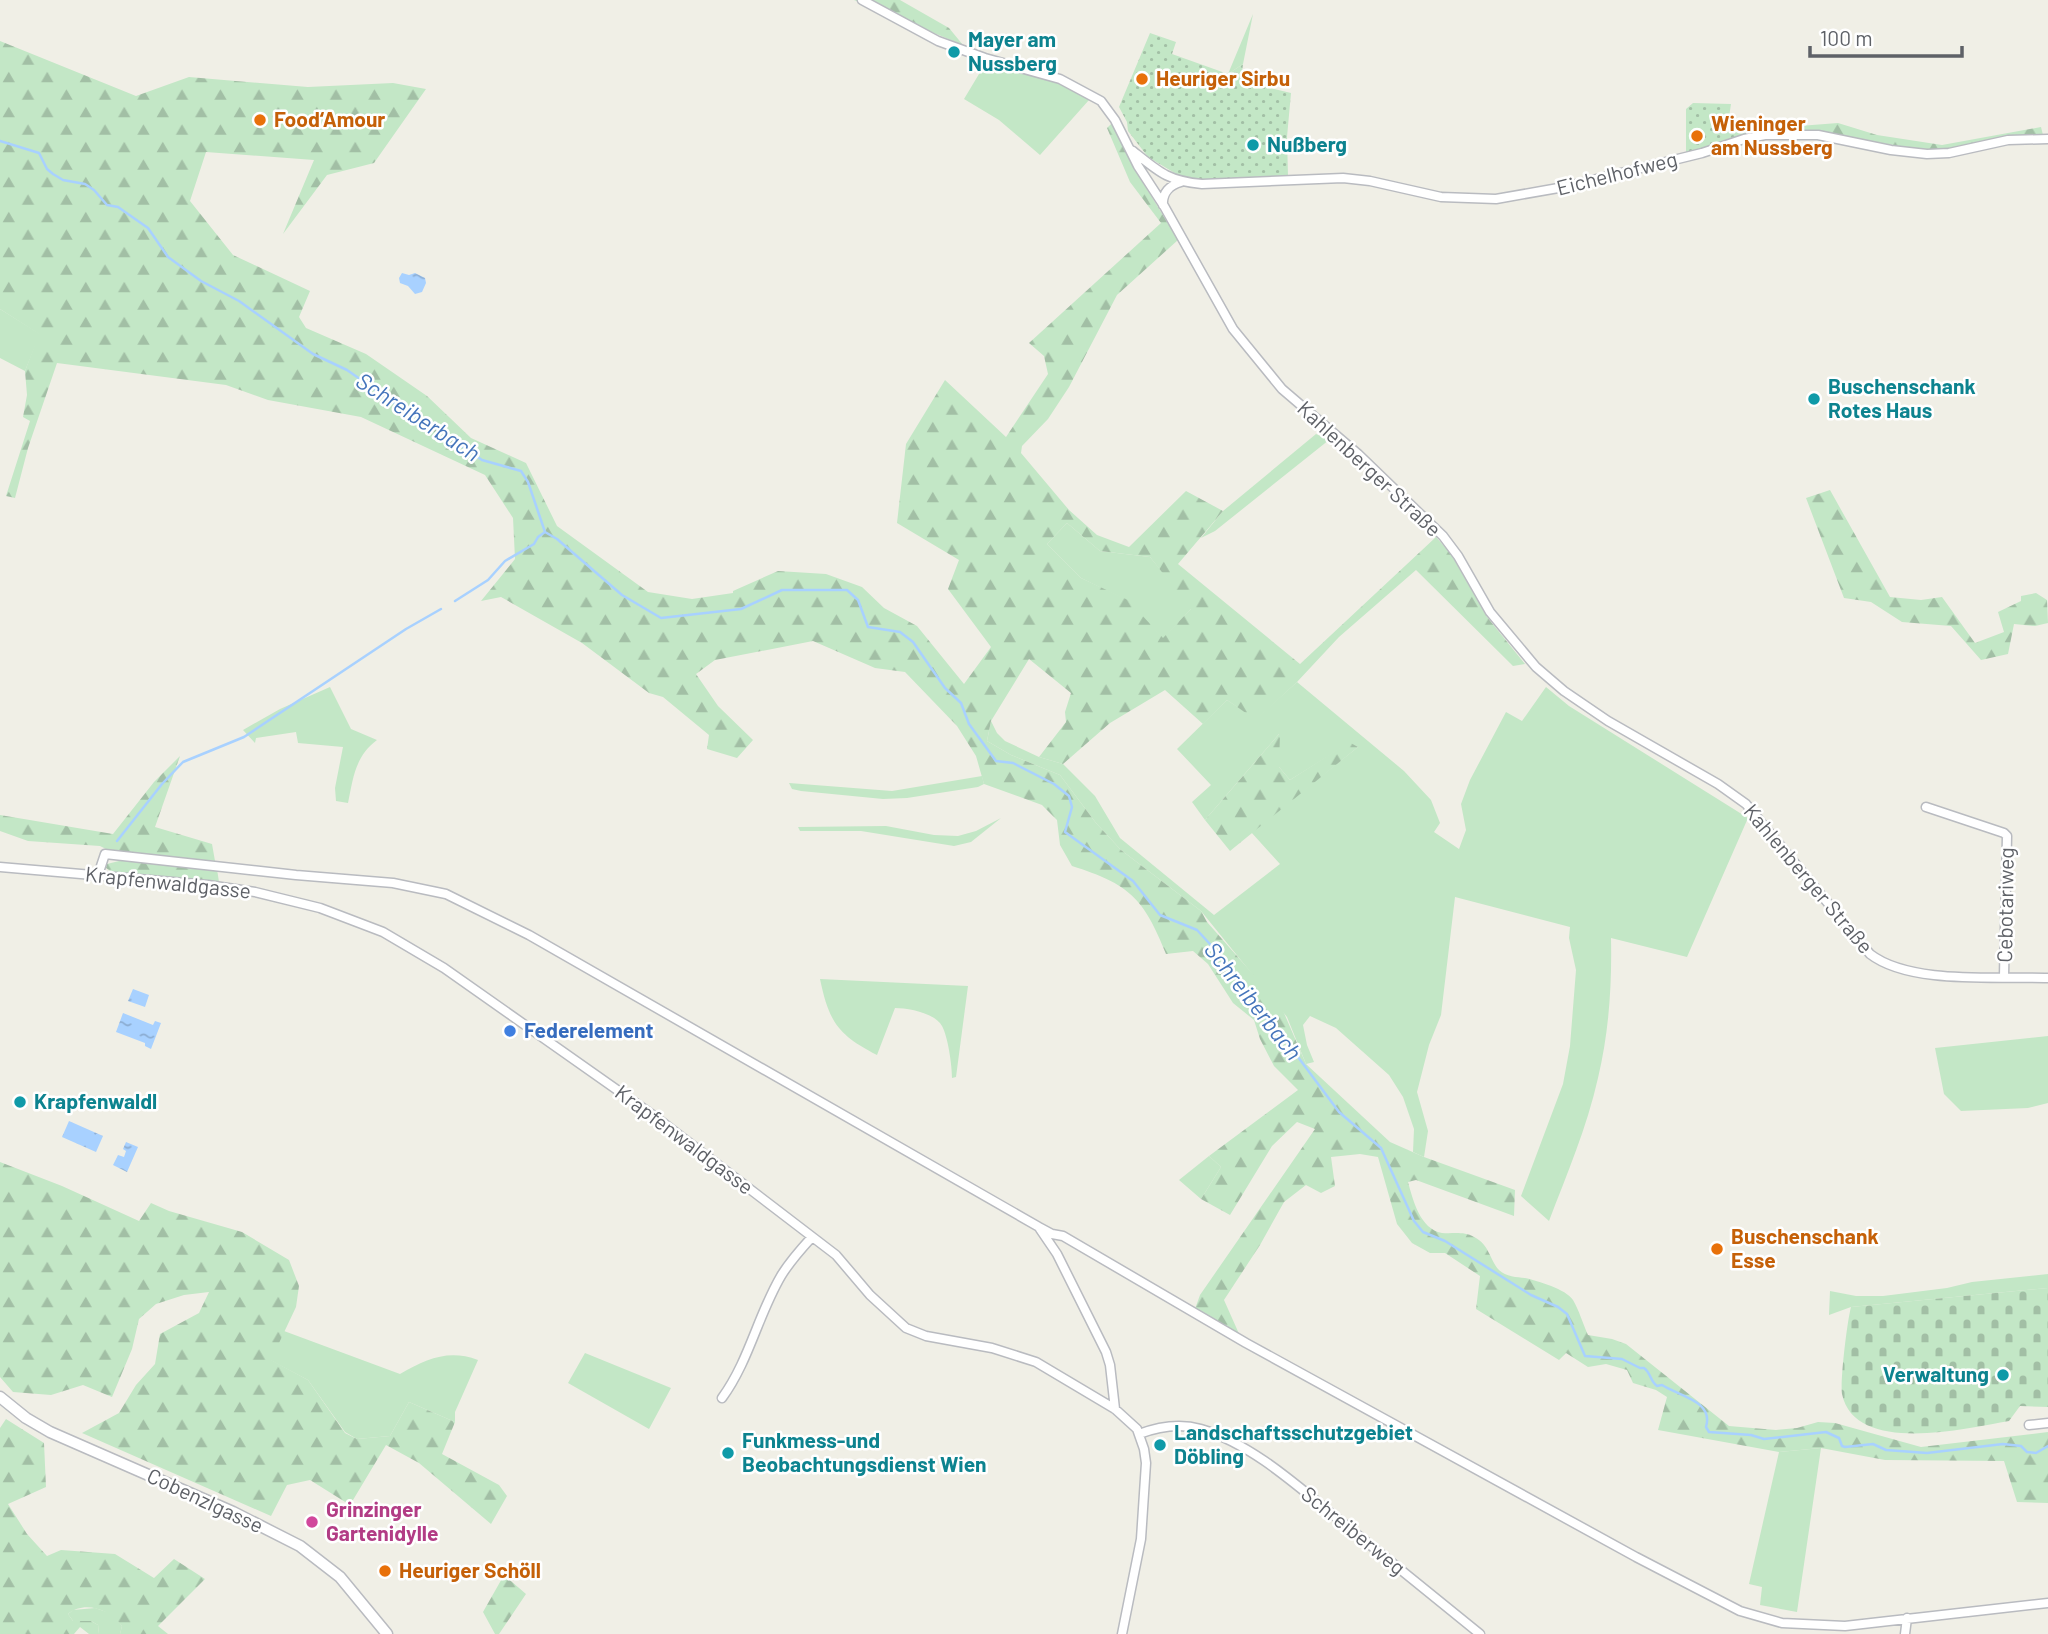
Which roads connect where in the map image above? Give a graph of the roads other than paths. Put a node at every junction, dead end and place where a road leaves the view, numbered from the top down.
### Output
1 (862, 0) edge
2 (2048, 139) edge
3 (1130, 148) junction
4 (1181, 182) junction
5 (1164, 206) junction
6 (1926, 807) dead end
7 (0, 867) edge
8 (99, 875) junction
9 (2004, 976) junction
10 (2048, 978) edge
11 (1039, 1227) junction
12 (812, 1237) junction
13 (0, 1398) edge
14 (722, 1398) dead end
15 (1115, 1409) junction
16 (2048, 1423) edge
17 (2029, 1424) dead end
18 (1139, 1434) junction
19 (2048, 1603) edge
20 (1907, 1618) junction
21 (387, 1634) edge
22 (1122, 1634) edge
23 (1480, 1634) edge
24 (1905, 1634) edge

1 - 3 street, Kahlenberger Straße
2 - 4 street, Eichelhofweg
3 - 4 street, Eichelhofweg
3 - 5 street, Kahlenberger Straße
4 - 5 street
5 - 9 street, Kahlenberger Straße
6 - 9 street, Cebotariweg
7 - 8 street, Krapfenwaldgasse
8 - 11 street
8 - 12 street, Krapfenwaldgasse
9 - 10 street, Kahlenberger Straße
11 - 15 street
11 - 20 street
12 - 14 street
12 - 15 street, Krapfenwaldgasse
13 - 21 street, Cobenzlgasse
15 - 18 street, Krapfenwaldgasse
16 - 17 street
18 - 22 street
18 - 23 street, Schreiberweg
19 - 20 street
20 - 24 street

